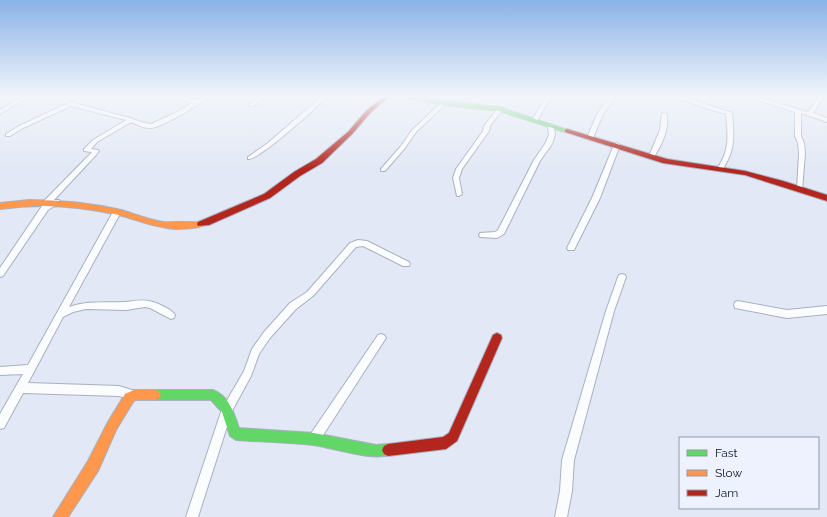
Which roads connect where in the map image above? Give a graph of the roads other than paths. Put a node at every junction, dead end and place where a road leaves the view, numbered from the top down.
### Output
1 (34, 121) edge
2 (129, 121) edge
3 (134, 121) edge
4 (163, 121) edge
5 (296, 121) edge
6 (360, 121) edge
7 (425, 121) edge
8 (492, 121) edge
9 (538, 121) edge
10 (597, 121) edge
11 (666, 121) edge
12 (730, 121) edge
13 (798, 121) edge
14 (551, 126) junction
15 (8, 135) dead end
16 (590, 138) junction
17 (617, 145) junction
18 (652, 156) junction
19 (250, 158) dead end
20 (720, 169) junction
21 (383, 170) dead end
22 (800, 189) junction
23 (459, 194) dead end
24 (827, 198) edge
25 (52, 202) junction
26 (0, 206) edge
27 (117, 212) junction
28 (483, 236) dead end
29 (571, 248) dead end
30 (406, 264) dead end
31 (0, 274) edge
32 (622, 277) dead end
33 (738, 305) dead end
34 (827, 310) edge
35 (61, 314) junction
36 (170, 315) dead end
37 (381, 338) dead end
38 (498, 338) dead end
39 (0, 371) edge
40 (30, 372) junction
41 (21, 388) junction
42 (134, 395) junction
43 (227, 408) junction
44 (0, 424) edge
45 (314, 439) junction
46 (60, 517) edge
47 (192, 517) edge
48 (561, 517) edge

1 - 15 street
2 - 25 street
3 - 4 street
5 - 19 street
6 - 27 street
7 - 21 street
8 - 23 street
9 - 14 street
10 - 16 street
11 - 18 street
12 - 20 street
13 - 22 street
14 - 16 street
14 - 28 street
16 - 17 street
17 - 18 street
17 - 29 street
18 - 20 street
20 - 22 street
22 - 24 street
25 - 26 street
25 - 27 street
25 - 31 street
27 - 35 street
30 - 43 street
32 - 48 street
33 - 34 street
35 - 36 street
35 - 40 street
37 - 45 street
38 - 45 street
39 - 40 street
40 - 41 street
41 - 42 street
41 - 44 street
42 - 43 street
42 - 46 street
43 - 45 street
43 - 47 street

